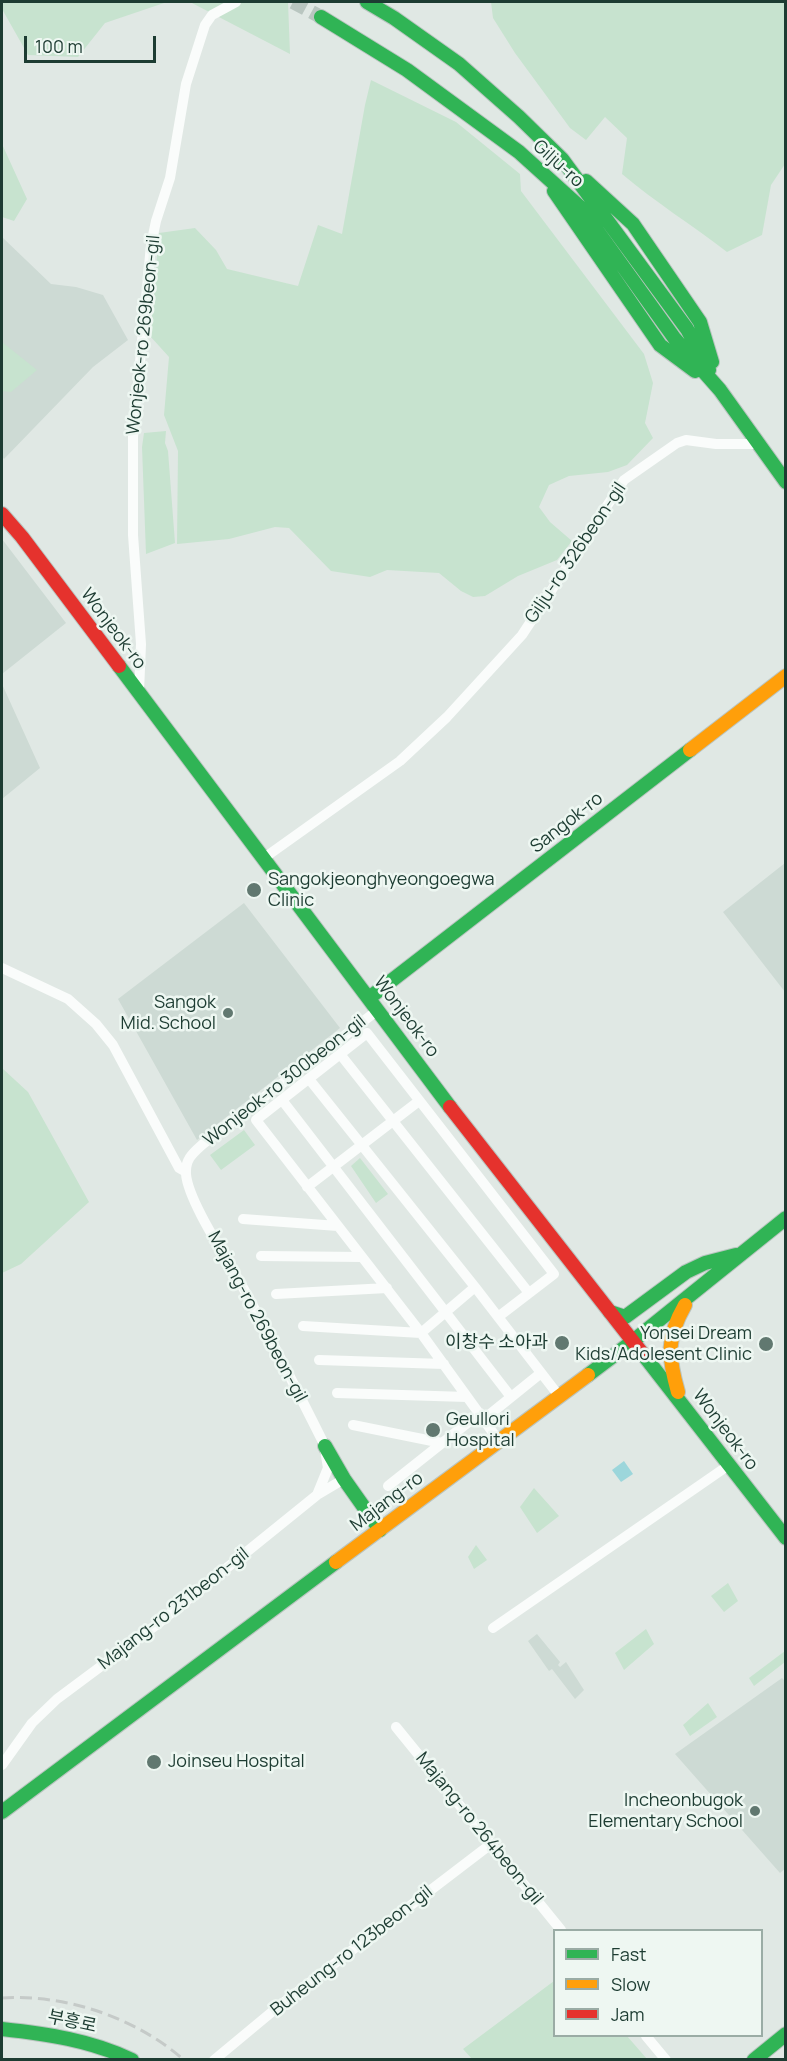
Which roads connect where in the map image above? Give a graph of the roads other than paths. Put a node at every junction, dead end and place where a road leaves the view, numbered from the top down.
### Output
1 (236, 2) edge
2 (367, 2) edge
3 (321, 17) tunnel mouth
4 (720, 390) junction
5 (758, 444) junction
6 (786, 482) edge
7 (2, 514) edge
8 (786, 676) edge
9 (139, 692) junction
10 (264, 858) junction
11 (2, 968) edge
12 (369, 998) junction
13 (378, 1010) junction
14 (340, 1054) junction
15 (309, 1078) junction
16 (282, 1100) junction
17 (419, 1101) junction
18 (393, 1121) junction
19 (362, 1146) junction
20 (333, 1167) junction
21 (186, 1172) junction
22 (307, 1186) junction
23 (786, 1218) edge
24 (243, 1219) dead end
25 (338, 1226) junction
26 (739, 1254) junction
27 (261, 1256) dead end
28 (362, 1257) junction
29 (475, 1287) junction
30 (387, 1288) junction
31 (529, 1293) junction
32 (276, 1294) dead end
33 (692, 1294) junction
34 (610, 1312) junction
35 (445, 1313) junction
36 (498, 1317) junction
37 (303, 1326) dead end
38 (421, 1333) junction
39 (633, 1341) junction
40 (319, 1360) dead end
41 (444, 1364) junction
42 (541, 1373) junction
43 (337, 1393) dead end
44 (560, 1396) junction
45 (467, 1397) junction
46 (511, 1397) junction
47 (680, 1400) junction
48 (482, 1416) junction
49 (353, 1425) dead end
50 (499, 1441) junction
51 (442, 1443) junction
52 (325, 1446) junction
53 (729, 1465) junction
54 (344, 1479) junction
55 (388, 1486) dead end
56 (317, 1495) junction
57 (380, 1530) junction
58 (786, 1538) edge
59 (493, 1628) dead end
60 (396, 1727) dead end
61 (2, 1765) edge
62 (2, 1812) edge
63 (491, 1844) junction
64 (560, 1929) edge
65 (2, 2029) edge
66 (786, 2034) edge
67 (647, 2037) edge
68 (132, 2060) edge
69 (214, 2060) edge
70 (666, 2060) edge
71 (754, 2060) edge

1 - 9 street, Wonjeok-ro 269beon-gil
2 - 4 main road, Gilju-ro
3 - 4 main road, Gilju-ro
4 - 5 main road
5 - 6 main road
5 - 10 street, Gilju-ro 326beon-gil
7 - 9 main road, Wonjeok-ro
8 - 12 main road, Sangok-ro
9 - 10 main road, Wonjeok-ro
10 - 12 main road, Wonjeok-ro
11 - 21 street
12 - 13 main road, Wonjeok-ro
13 - 21 street, Wonjeok-ro 300beon-gil
13 - 34 main road, Wonjeok-ro
14 - 15 street
14 - 17 street
14 - 18 street
15 - 16 street
15 - 19 street
16 - 20 street
16 - 22 street
17 - 18 street
17 - 31 street
18 - 19 street
18 - 31 street
19 - 20 street
19 - 29 street
20 - 22 street
20 - 35 street
21 - 52 street, Majang-ro 269beon-gil
22 - 25 street
23 - 26 main road, Majang-ro
24 - 25 street
25 - 28 street
26 - 33 main road, Majang-ro
26 - 34 main road
27 - 28 street
28 - 30 street
29 - 35 street
29 - 36 street
30 - 32 street
30 - 38 street
31 - 36 street
33 - 39 main road, Majang-ro
33 - 47 main road
34 - 39 main road, Wonjeok-ro
35 - 38 street
35 - 46 street
36 - 42 street
37 - 38 street
38 - 41 street
39 - 44 main road, Majang-ro
39 - 47 main road, Wonjeok-ro
40 - 41 street
41 - 45 street
42 - 44 street
42 - 46 street
43 - 45 street
44 - 50 main road, Majang-ro
45 - 48 street
46 - 48 street
47 - 53 main road, Wonjeok-ro
48 - 50 street
48 - 51 street
49 - 51 street
50 - 57 main road, Majang-ro
51 - 55 street
52 - 54 main road
52 - 56 street, Majang-ro 231beon-gil
53 - 58 main road, Wonjeok-ro
53 - 59 street
54 - 56 street
54 - 57 main road
56 - 61 street, Majang-ro 231beon-gil
57 - 62 main road, Majang-ro
60 - 63 street, Majang-ro 264beon-gil
63 - 64 street, Majang-ro 264beon-gil
63 - 69 street, Buheung-ro 123beon-gil
65 - 68 main road, 부흥로
66 - 71 main road
67 - 70 street

